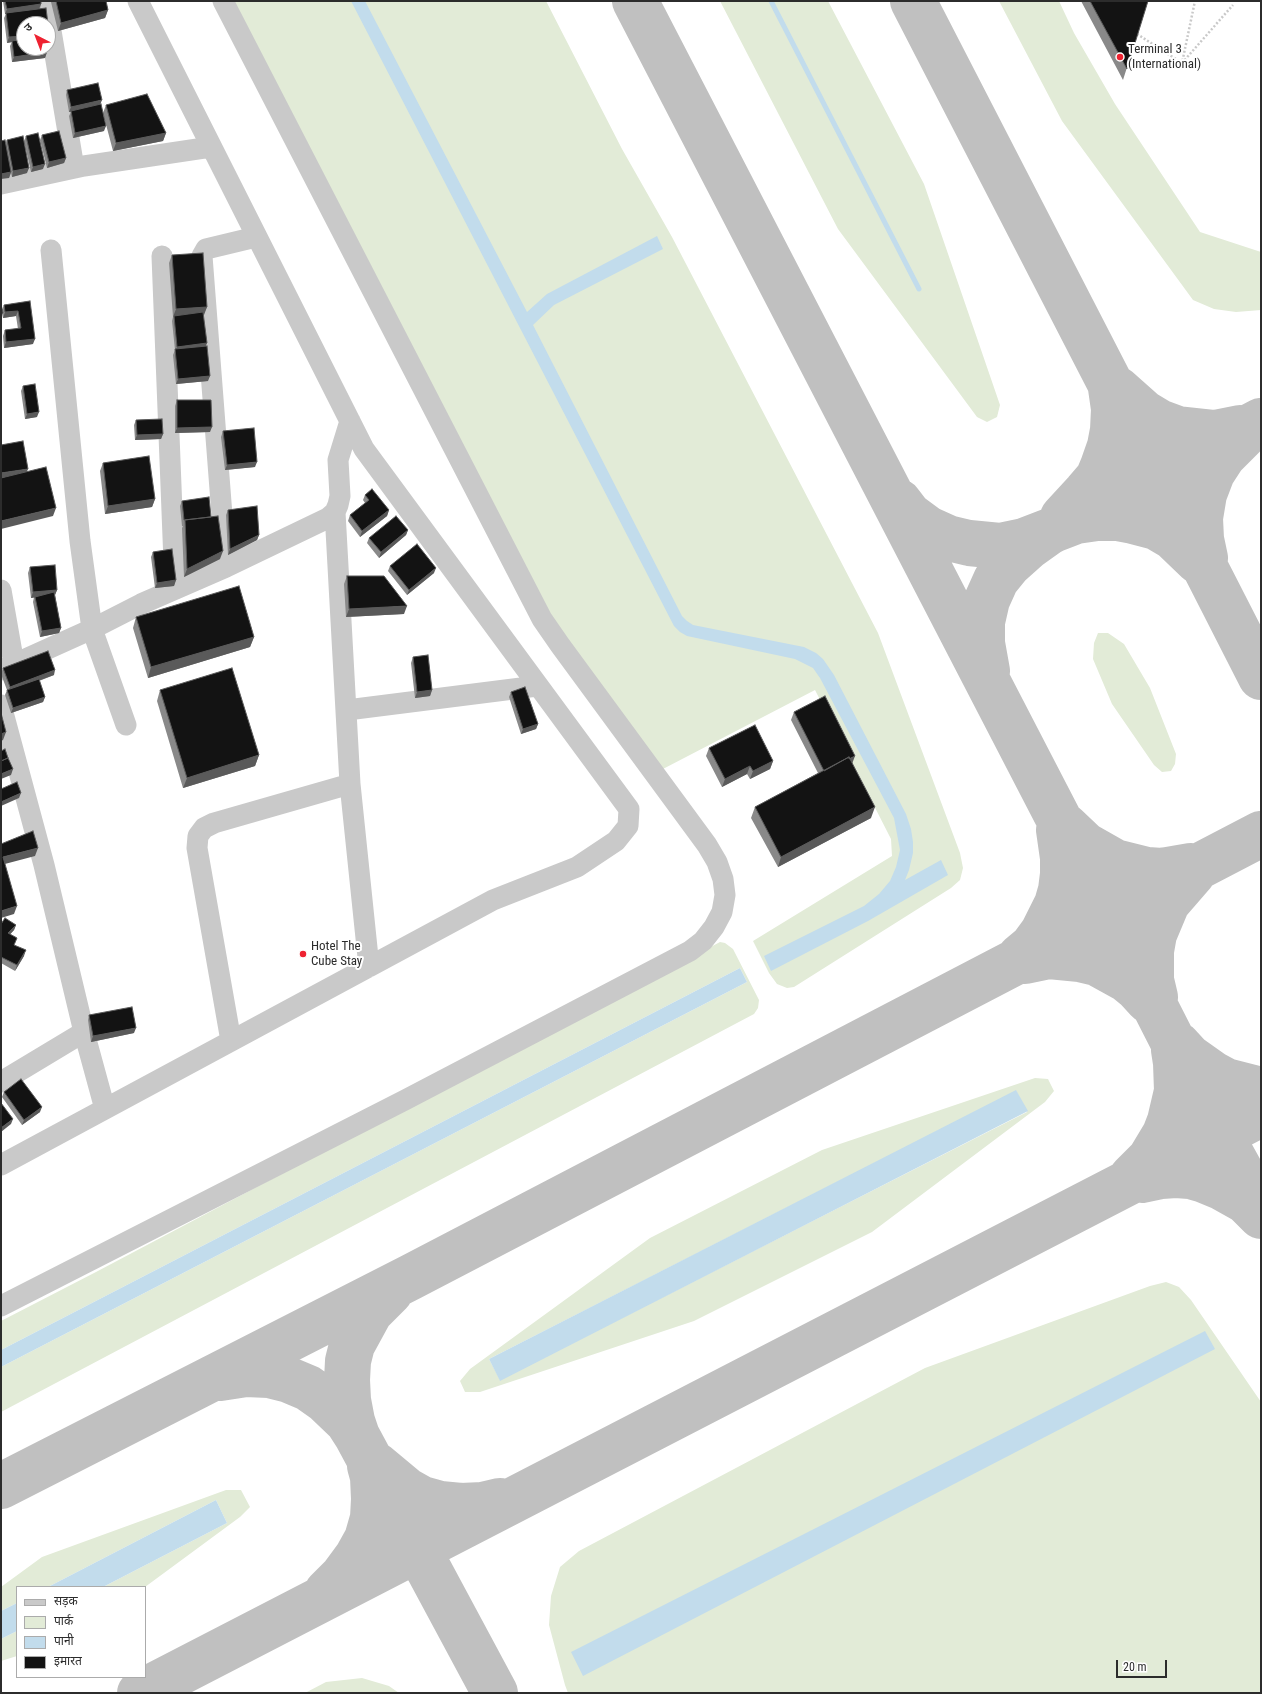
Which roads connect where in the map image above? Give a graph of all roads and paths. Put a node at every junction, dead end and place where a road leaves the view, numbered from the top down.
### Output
1 (46, 1) edge
2 (138, 1) edge
3 (223, 1) edge
4 (1195, 1) edge
5 (1233, 5) dead end
6 (1137, 34) edge
7 (1182, 63) junction
8 (211, 147) junction
9 (74, 168) junction
10 (1, 184) edge
11 (256, 237) junction
12 (51, 250) dead end
13 (162, 256) dead end
14 (350, 421) junction
15 (335, 512) junction
16 (226, 567) junction
17 (175, 589) junction
18 (1, 590) edge
19 (92, 629) junction
20 (8, 667) edge
21 (537, 686) junction
22 (1, 705) edge
23 (346, 710) junction
24 (126, 725) dead end
25 (350, 784) junction
26 (368, 967) junction
27 (84, 1032) junction
28 (231, 1041) junction
29 (1, 1082) edge
30 (105, 1109) junction
31 (1, 1165) edge
32 (1, 1306) edge

1 - 9 street
2 - 8 street
3 - 32 street
4 - 7 path
5 - 7 path
6 - 7 path
8 - 9 street
8 - 11 street
9 - 10 street
11 - 14 street
11 - 16 street
12 - 19 street
13 - 17 street
14 - 15 street
14 - 21 street
15 - 16 street
15 - 23 street
16 - 17 street
17 - 19 street
18 - 20 street
19 - 20 street
19 - 24 street
21 - 23 street
21 - 26 street
22 - 27 street
23 - 25 street
25 - 26 street
25 - 28 street
26 - 28 street
27 - 29 street
27 - 30 street
28 - 30 street
30 - 31 street

